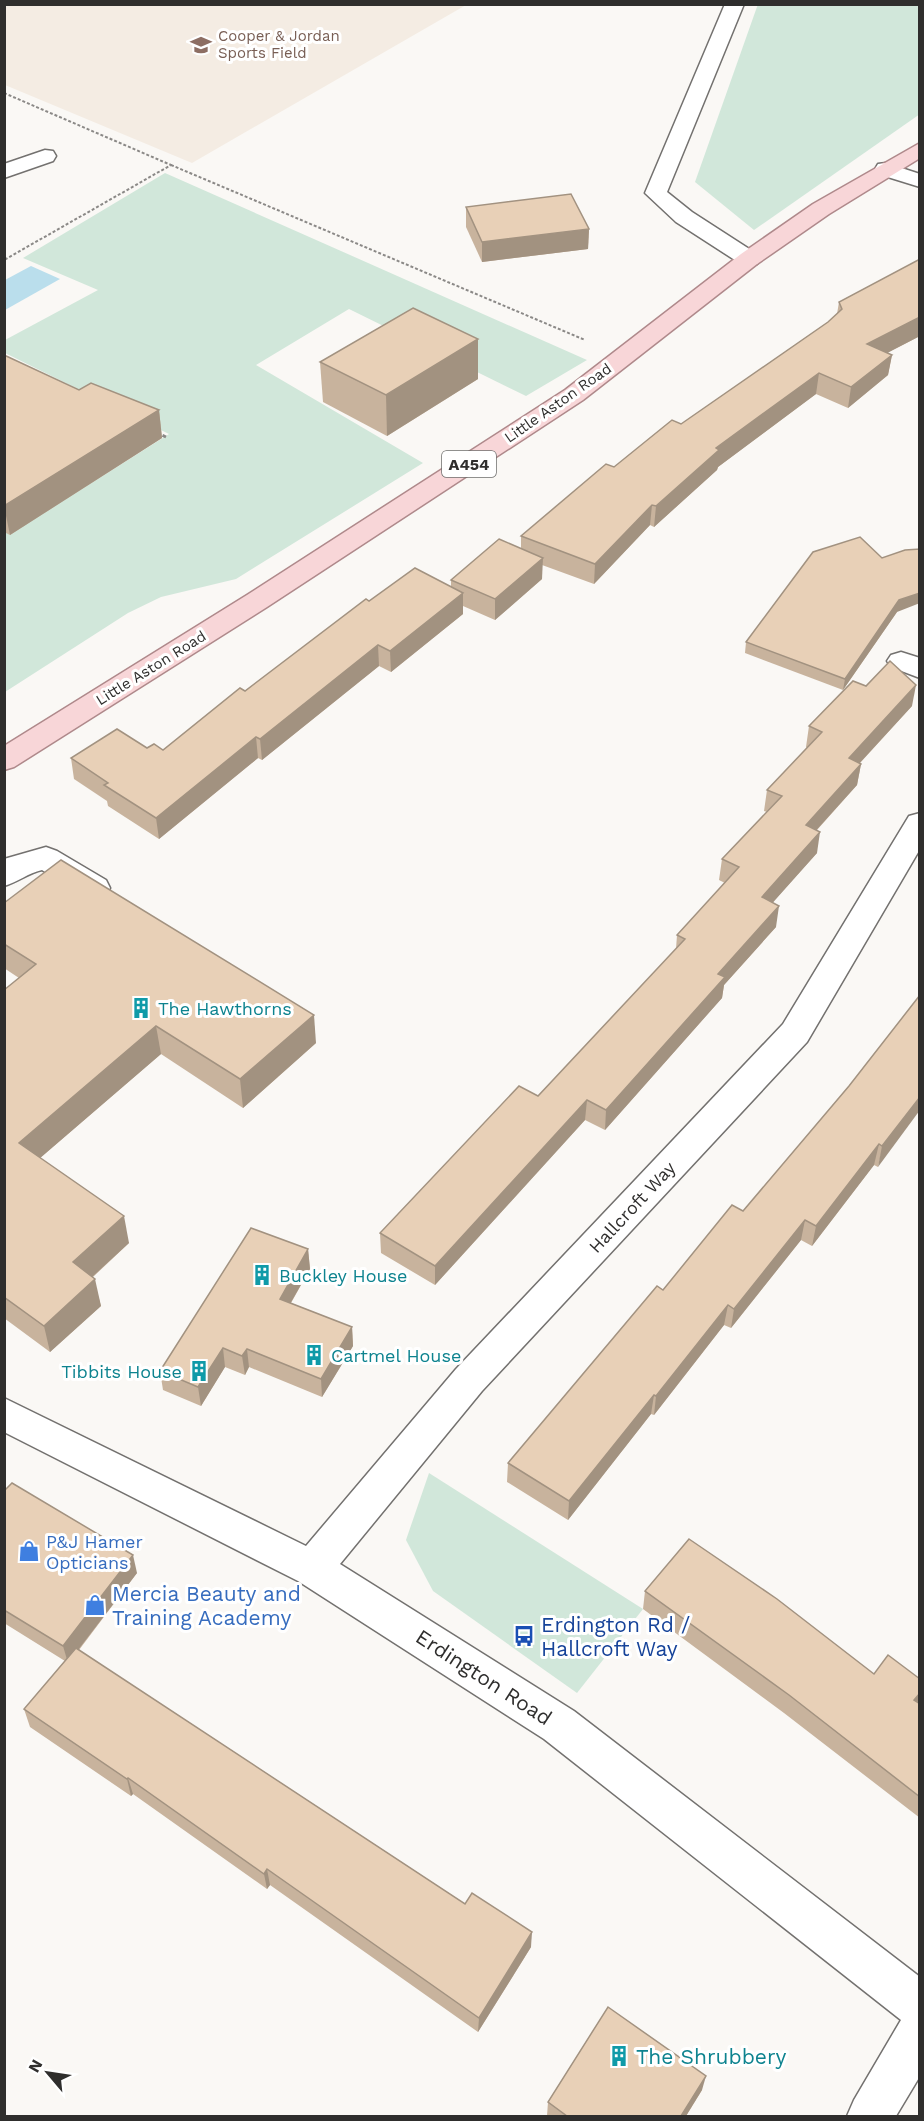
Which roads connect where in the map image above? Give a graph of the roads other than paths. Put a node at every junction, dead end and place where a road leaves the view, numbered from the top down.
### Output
1 (735, 4) edge
2 (920, 148) edge
3 (45, 156) dead end
4 (886, 169) junction
5 (4, 172) edge
6 (920, 181) edge
7 (749, 259) junction
8 (4, 760) edge
9 (920, 823) edge
10 (4, 875) edge
11 (100, 891) edge
12 (7, 1421) edge
13 (312, 1568) junction
14 (920, 2006) edge
15 (920, 2031) edge
16 (870, 2116) edge

1 - 7 street
2 - 4 main road, Little Aston Road / A454
3 - 5 street
4 - 6 street
4 - 7 main road, Little Aston Road / A454
7 - 8 main road, Little Aston Road / A454
9 - 13 street, Hallcroft Way
10 - 11 street
12 - 13 street, Erdington Road
13 - 14 street, Erdington Road
15 - 16 street

